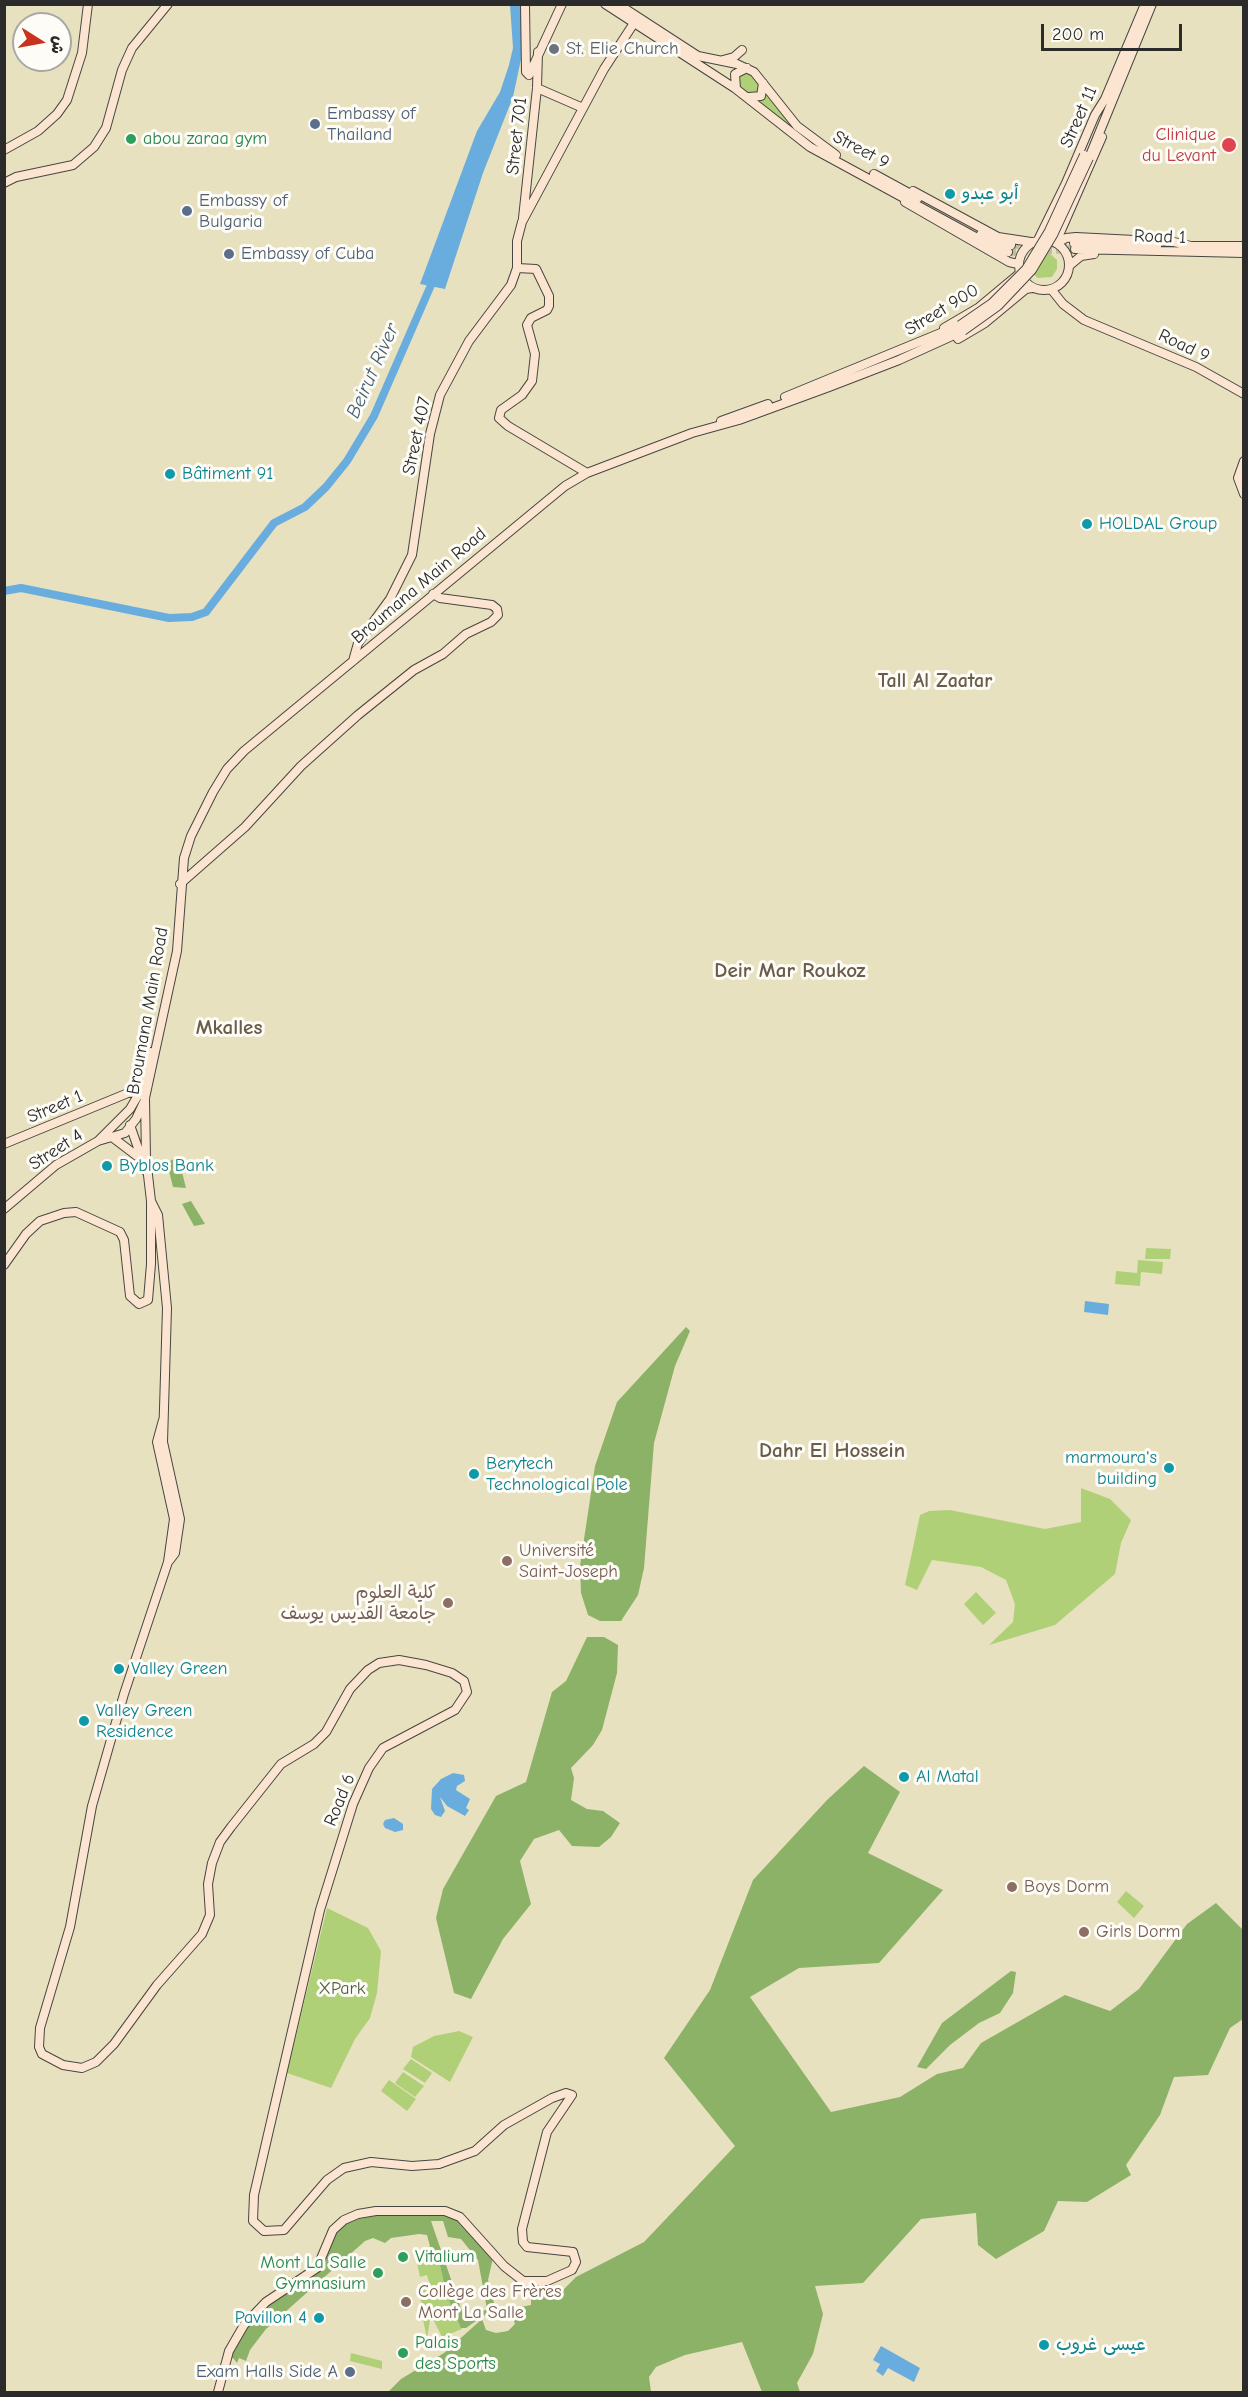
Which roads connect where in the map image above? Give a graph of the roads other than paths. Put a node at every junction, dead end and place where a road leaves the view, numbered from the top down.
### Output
1 (88, 4) edge
2 (168, 4) edge
3 (525, 4) edge
4 (562, 4) edge
5 (605, 4) edge
6 (618, 4) edge
7 (1145, 4) edge
8 (1152, 4) edge
9 (634, 23) junction
10 (538, 52) junction
11 (696, 59) junction
12 (713, 60) junction
13 (747, 68) junction
14 (762, 81) junction
15 (537, 88) junction
16 (736, 89) junction
17 (1115, 93) junction
18 (744, 95) junction
19 (1105, 99) junction
20 (583, 108) junction
21 (4, 150) edge
22 (1086, 156) junction
23 (4, 183) edge
24 (893, 187) junction
25 (522, 222) junction
26 (1034, 241) junction
27 (1057, 243) junction
28 (1075, 246) tunnel mouth
29 (1244, 246) edge
30 (1191, 250) junction
31 (1244, 253) edge
32 (1018, 264) junction
33 (1069, 266) junction
34 (517, 268) junction
35 (1020, 273) junction
36 (1060, 284) junction
37 (1032, 288) junction
38 (1051, 289) junction
39 (961, 328) junction
40 (1110, 331) junction
41 (906, 349) junction
42 (923, 350) junction
43 (1244, 394) edge
44 (700, 431) junction
45 (1244, 461) edge
46 (587, 473) junction
47 (1244, 494) edge
48 (433, 594) junction
49 (353, 661) junction
50 (180, 884) junction
51 (142, 1095) junction
52 (117, 1096) junction
53 (132, 1106) junction
54 (130, 1128) junction
55 (112, 1137) junction
56 (98, 1141) junction
57 (4, 1144) edge
58 (141, 1161) junction
59 (148, 1174) junction
60 (151, 1200) junction
61 (4, 1209) edge
62 (4, 1265) edge
63 (218, 2392) edge

1 - 21 street
2 - 23 street
3 - 10 street
4 - 10 street
5 - 9 street
6 - 11 street
7 - 19 street, Street 11
8 - 17 street, Street 11
9 - 11 street
9 - 20 street
10 - 15 street, Street 701
11 - 12 street
11 - 16 street
12 - 13 street
12 - 13 street
13 - 14 street
13 - 16 street
14 - 18 street
14 - 24 street, Street 9
15 - 20 street
15 - 25 street, Street 701
16 - 18 street
17 - 22 street, Street 11
17 - 27 street, Street 11
18 - 24 street
19 - 22 street
19 - 26 street, Street 11
20 - 25 street
22 - 39 street, bridge
24 - 24 street, Street 9
24 - 26 street
24 - 32 street
25 - 34 street, Street 407
26 - 27 street
26 - 32 street
27 - 30 street
27 - 33 street
28 - 30 street
29 - 30 street
30 - 31 street, Road 1
30 - 33 street
32 - 35 street
33 - 36 street
34 - 46 street
34 - 49 street, Street 407
35 - 37 street
35 - 41 street, Street 900
36 - 38 street
36 - 40 street, Road 9
37 - 38 street
37 - 42 street, Street 900
38 - 40 street, Road 9
39 - 41 street
39 - 42 street
40 - 43 street, Road 9
41 - 44 street
42 - 44 street
44 - 46 street, Broumana Main Road
45 - 47 street
46 - 48 street, Broumana Main Road
48 - 49 street, Broumana Main Road
48 - 50 street
49 - 50 street, Broumana Main Road
50 - 51 street, Broumana Main Road
51 - 52 street, Street 1
51 - 53 street
51 - 54 street
51 - 59 street, Broumana Main Road
52 - 53 street
52 - 57 street, Street 1
53 - 54 street
53 - 56 street
54 - 55 street
54 - 58 street
55 - 56 street
55 - 58 street
56 - 61 street, Street 4
58 - 59 street
59 - 60 street, Broumana Main Road
60 - 62 street, Broumana Main Road
60 - 63 street, Road 6

